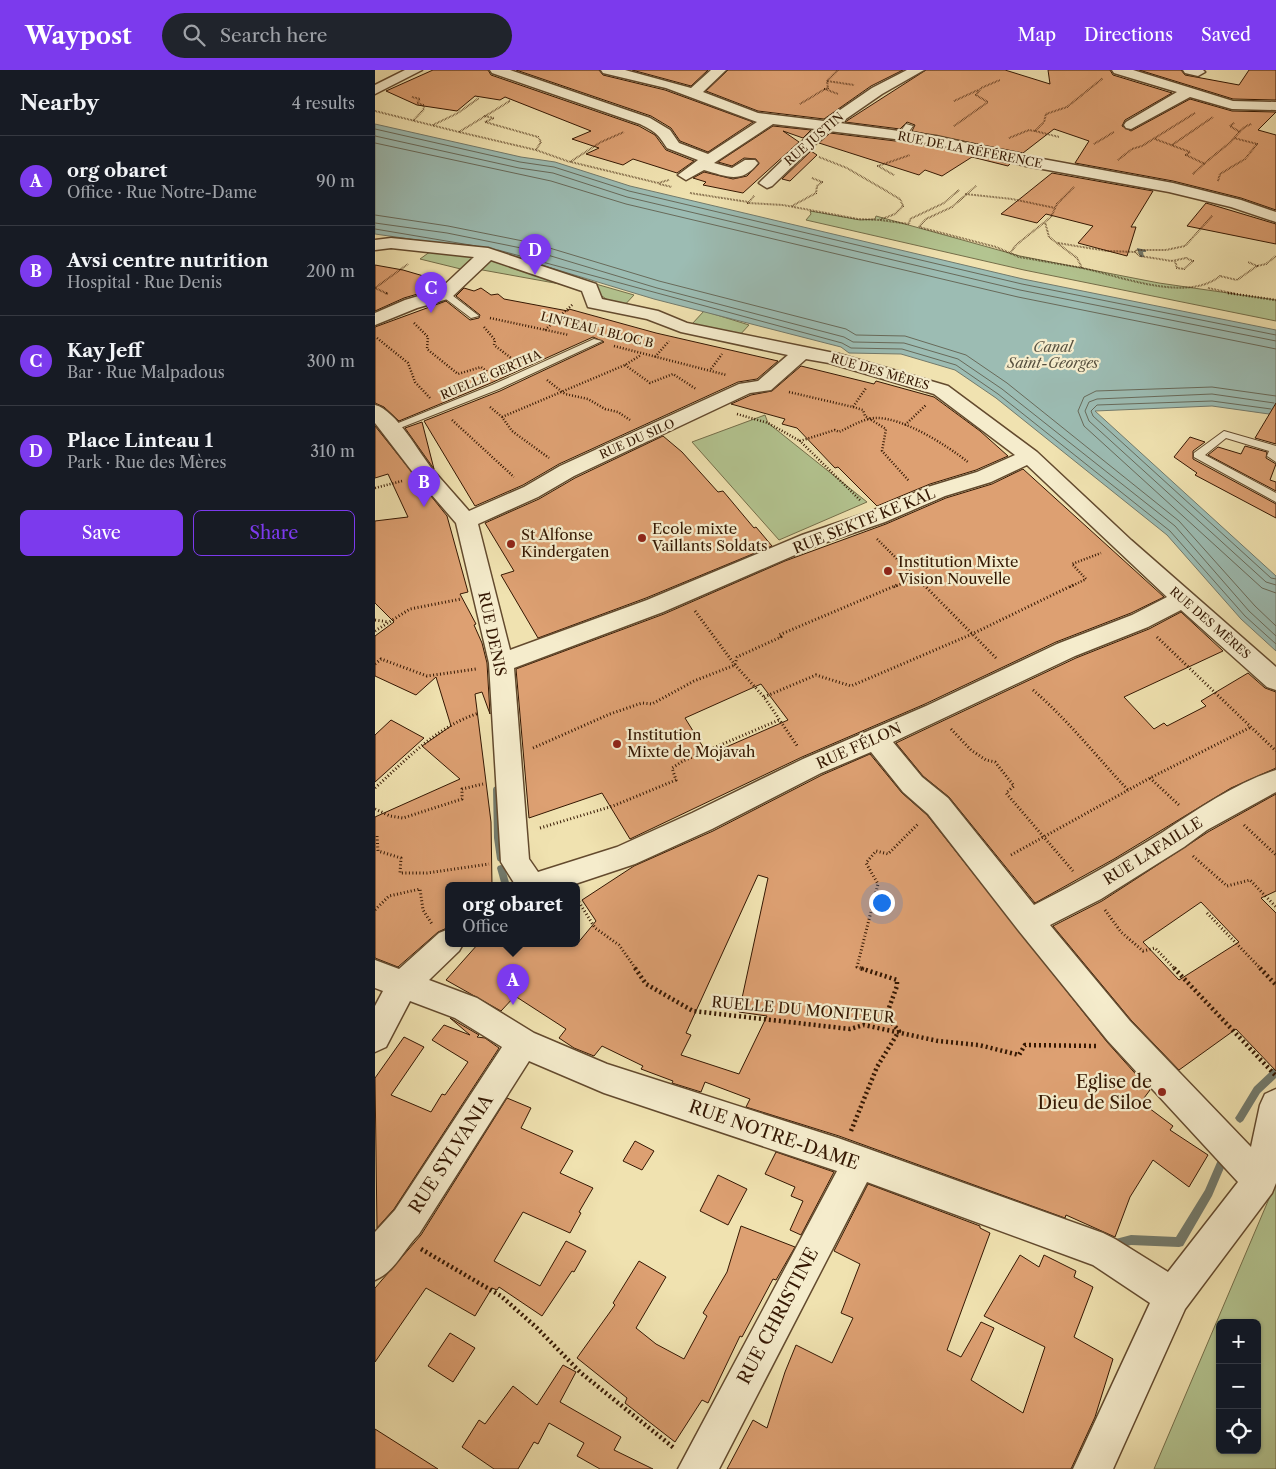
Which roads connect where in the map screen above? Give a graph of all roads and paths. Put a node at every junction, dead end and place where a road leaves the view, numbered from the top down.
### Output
1 (415, 70) edge
2 (497, 70) edge
3 (607, 70) edge
4 (666, 70) edge
5 (719, 70) edge
6 (838, 70) edge
7 (917, 70) edge
8 (1120, 70) edge
9 (1196, 71) edge
10 (651, 80) junction
11 (999, 80) dead end
12 (827, 81) dead end
13 (825, 89) dead end
14 (980, 89) junction
15 (1187, 89) junction
16 (375, 90) edge
17 (694, 93) junction
18 (412, 97) dead end
19 (479, 98) dead end
20 (508, 100) dead end
21 (1217, 100) junction
22 (954, 101) dead end
23 (799, 105) dead end
24 (1233, 105) junction
25 (1276, 105) edge
26 (375, 111) edge
27 (484, 116) junction
28 (1270, 116) edge
29 (769, 120) junction
30 (412, 121) junction
31 (645, 121) junction
32 (1131, 125) dead end
33 (432, 126) junction
34 (1230, 126) dead end
35 (825, 127) junction
36 (1035, 131) junction
37 (459, 132) junction
38 (1240, 132) junction
39 (1059, 137) dead end
40 (1234, 138) junction
41 (1155, 139) junction
42 (934, 140) junction
43 (1172, 145) junction
44 (536, 150) junction
45 (800, 150) junction
46 (992, 154) junction
47 (705, 161) junction
48 (570, 162) junction
49 (750, 163) dead end
50 (1205, 164) junction
51 (1085, 172) junction
52 (686, 175) joint
53 (894, 175) dead end
54 (1106, 176) junction
55 (1189, 176) dead end
56 (812, 178) dead end
57 (767, 183) joint
58 (658, 184) junction
59 (976, 186) dead end
60 (675, 188) dead end
61 (959, 190) dead end
62 (683, 191) dead end
63 (964, 194) junction
64 (1203, 196) junction
65 (1226, 201) junction
66 (748, 202) junction
67 (791, 206) junction
68 (1055, 208) junction
69 (1276, 217) edge
70 (879, 220) junction
71 (1045, 222) junction
72 (1057, 243) junction
73 (375, 245) edge
74 (431, 248) junction
75 (1011, 252) junction
76 (1135, 252) junction
77 (488, 253) junction
78 (1276, 256) edge
79 (1175, 261) junction
80 (1249, 262) dead end
81 (1257, 266) junction
82 (1082, 268) junction
83 (375, 288) edge
84 (590, 288) junction
85 (1207, 288) junction
86 (445, 294) junction
87 (1276, 300) edge
88 (400, 310) junction
89 (474, 316) junction
90 (375, 320) edge
91 (545, 330) junction
92 (597, 341) junction
93 (382, 343) dead end
94 (803, 352) junction
95 (642, 355) junction
96 (625, 365) junction
97 (481, 367) dead end
98 (533, 371) junction
99 (877, 372) junction
100 (673, 374) dead end
101 (749, 389) junction
102 (941, 390) junction
103 (563, 392) junction
104 (853, 407) junction
105 (441, 410) junction
106 (375, 412) edge
107 (870, 420) junction
108 (905, 425) junction
109 (391, 428) junction
110 (649, 433) junction
111 (800, 441) junction
112 (1030, 456) junction
113 (1276, 459) edge
114 (567, 471) junction
115 (425, 474) junction
116 (984, 477) junction
117 (375, 488) edge
118 (531, 492) junction
119 (924, 497) junction
120 (1276, 498) edge
121 (867, 519) junction
122 (466, 521) junction
123 (1123, 545) junction
124 (917, 577) junction
125 (681, 593) junction
126 (483, 594) junction
127 (1183, 599) junction
128 (375, 620) edge
129 (1140, 620) junction
130 (390, 622) junction
131 (375, 630) edge
132 (971, 635) junction
133 (501, 663) junction
134 (375, 664) edge
135 (735, 665) junction
136 (1015, 675) junction
137 (1276, 681) edge
138 (764, 697) junction
139 (504, 707) junction
140 (935, 713) junction
141 (779, 720) junction
142 (1251, 727) junction
143 (875, 738) junction
144 (1276, 751) edge
145 (812, 766) junction
146 (507, 768) junction
147 (1150, 778) junction
148 (1276, 780) edge
149 (375, 788) edge
150 (1128, 790) junction
151 (938, 806) junction
152 (1224, 808) junction
153 (375, 809) edge
154 (1197, 822) junction
155 (376, 836) edge
156 (513, 836) junction
157 (1043, 838) junction
158 (1174, 838) junction
159 (375, 842) edge
160 (1276, 855) edge
161 (515, 862) junction
162 (989, 868) junction
163 (529, 882) edge
164 (544, 882) edge
165 (1091, 890) junction
166 (580, 904) edge
167 (1276, 908) edge
168 (375, 910) edge
169 (1207, 914) dead end
170 (1029, 922) junction
171 (445, 943) edge
172 (445, 945) edge
173 (389, 980) edge
174 (1276, 985) edge
175 (899, 1031) junction
176 (1120, 1031) junction
177 (375, 1037) edge
178 (523, 1043) junction
179 (1276, 1076) edge
180 (1276, 1104) edge
181 (848, 1159) junction
182 (1260, 1181) junction
183 (394, 1235) junction
184 (375, 1262) edge
185 (1172, 1296) junction
186 (699, 1467) edge
187 (1093, 1469) edge

1 - 16 street
2 - 31 street
3 - 10 street, RUE DE LA RÉFÉRENCE
4 - 10 street
5 - 17 street
6 - 12 path
7 - 35 street, RUE JUSTIN
8 - 15 street
8 - 36 path
9 - 15 street
10 - 17 street, RUE DE LA RÉFÉRENCE
11 - 14 path
13 - 23 path
14 - 22 path
14 - 42 path
15 - 21 street
15 - 25 street
15 - 32 street
17 - 29 street, RUE DE LA RÉFÉRENCE
18 - 30 path
19 - 33 path
20 - 27 path
21 - 24 street
21 - 41 path
24 - 25 street
24 - 28 street
24 - 43 path
26 - 30 path
27 - 37 path
27 - 44 path
28 - 38 path
29 - 35 street, RUE DE LA RÉFÉRENCE
29 - 47 street
30 - 33 path
31 - 47 street
31 - 48 path
33 - 37 path
34 - 38 path
35 - 42 street, RUE DE LA RÉFÉRENCE
35 - 45 street, RUE JUSTIN
36 - 39 path
36 - 46 path
37 - 44 path
38 - 40 path
40 - 50 path
40 - 64 path
41 - 43 path
41 - 54 path
42 - 46 street, RUE DE LA RÉFÉRENCE
42 - 53 path
43 - 50 path
44 - 48 path
45 - 57 street, RUE JUSTIN
45 - 70 path
46 - 51 street, RUE DE LA RÉFÉRENCE
47 - 49 street
47 - 52 street
48 - 58 path
50 - 55 path
51 - 54 street, RUE DE LA RÉFÉRENCE
51 - 68 path
52 - 58 path
54 - 64 street, RUE DE LA RÉFÉRENCE
56 - 67 path
57 - 66 path
58 - 60 path
59 - 63 path
61 - 70 path
62 - 66 path
63 - 68 path
63 - 75 path
64 - 65 street, RUE DE LA RÉFÉRENCE
65 - 69 street, RUE DE LA RÉFÉRENCE
65 - 76 path
66 - 67 path
67 - 70 path
68 - 71 path
71 - 72 path
71 - 75 path
72 - 76 path
72 - 82 path
73 - 74 street
74 - 77 street
74 - 83 path
75 - 82 path
76 - 79 path
77 - 84 street
77 - 86 street
78 - 81 path
79 - 79 path
80 - 81 path
81 - 85 path
82 - 85 path
84 - 91 path
84 - 94 street, RUE DES MÈRES
85 - 87 path
86 - 88 street
86 - 89 lane
88 - 90 street
88 - 97 path
89 - 91 path, LINTEAU 1 BLOC B
89 - 98 path
91 - 92 path, LINTEAU 1 BLOC B
92 - 95 path, LINTEAU 1 BLOC B
92 - 98 lane, RUELLE GERTHA
93 - 105 path
94 - 99 street, RUE DES MÈRES
94 - 101 street, RUE DU SILO
95 - 96 path
95 - 101 path, LINTEAU 1 BLOC B
96 - 100 path
96 - 103 path
98 - 103 path
98 - 105 lane, RUELLE GERTHA
99 - 102 street, RUE DES MÈRES
99 - 104 path
101 - 104 path, LINTEAU 1 BLOC B
101 - 110 street, RUE DU SILO
101 - 111 path
102 - 108 path
102 - 112 street, RUE DES MÈRES
103 - 110 path
103 - 114 path
104 - 107 path
105 - 109 lane, RUELLE GERTHA
105 - 118 path
106 - 109 street, RUE DENIS
107 - 108 path
107 - 111 path
107 - 119 path
108 - 116 path
109 - 115 street, RUE DENIS
110 - 114 street, RUE DU SILO
111 - 121 path
112 - 116 street, RUE SEKTE KE KAL
112 - 123 street, RUE DES MÈRES
113 - 120 lane
114 - 118 street, RUE DU SILO
115 - 117 path
115 - 122 street, RUE DENIS
116 - 119 street, RUE SEKTE KE KAL
118 - 122 street, RUE DU SILO
119 - 121 street, RUE SEKTE KE KAL
121 - 124 path
121 - 125 street, RUE SEKTE KE KAL
122 - 126 street, RUE DENIS
123 - 127 street, RUE DES MÈRES
123 - 132 path
124 - 132 path
124 - 135 path
125 - 133 street, RUE SEKTE KE KAL
125 - 135 path
126 - 130 path
126 - 133 street, RUE DENIS
127 - 129 street, RUE FÉLON
127 - 137 street, RUE DES MÈRES
128 - 130 path
129 - 136 street, RUE FÉLON
129 - 142 path
130 - 131 path
132 - 136 path
132 - 138 path
133 - 134 path
133 - 139 street, RUE DENIS
135 - 138 path
135 - 146 path
136 - 140 street, RUE FÉLON
136 - 150 path
138 - 141 path
139 - 146 street, RUE DENIS
139 - 149 path
140 - 143 street, RUE FÉLON
140 - 157 path
141 - 145 path
141 - 156 path
142 - 144 path
142 - 147 path
143 - 145 street, RUE FÉLON
143 - 151 street
145 - 164 street, RUE FÉLON
146 - 153 path
146 - 156 street, RUE DENIS
147 - 150 path
147 - 154 path
148 - 152 street, RUE LAFAILLE
150 - 157 path
151 - 162 street
151 - 175 path
152 - 154 street, RUE LAFAILLE
152 - 160 path
154 - 158 street, RUE LAFAILLE
155 - 159 path
155 - 161 path
156 - 161 street, RUE DENIS
157 - 162 path
157 - 165 path
158 - 165 street, RUE LAFAILLE
158 - 167 path
161 - 163 street
162 - 170 street
165 - 170 street, RUE LAFAILLE
165 - 179 path
166 - 175 path, RUELLE DU MONITEUR
168 - 171 path
169 - 174 path
170 - 176 street
172 - 173 street
173 - 177 street
173 - 178 street, RUE NOTRE-DAME
175 - 176 path, RUELLE DU MONITEUR
175 - 181 path
176 - 182 street
178 - 181 street, RUE NOTRE-DAME
178 - 183 street, RUE SYLVANIA
180 - 182 street
181 - 185 street, RUE NOTRE-DAME
181 - 186 street, RUE CHRISTINE
182 - 185 street
183 - 184 street, RUE SYLVANIA
183 - 186 path
185 - 187 street

